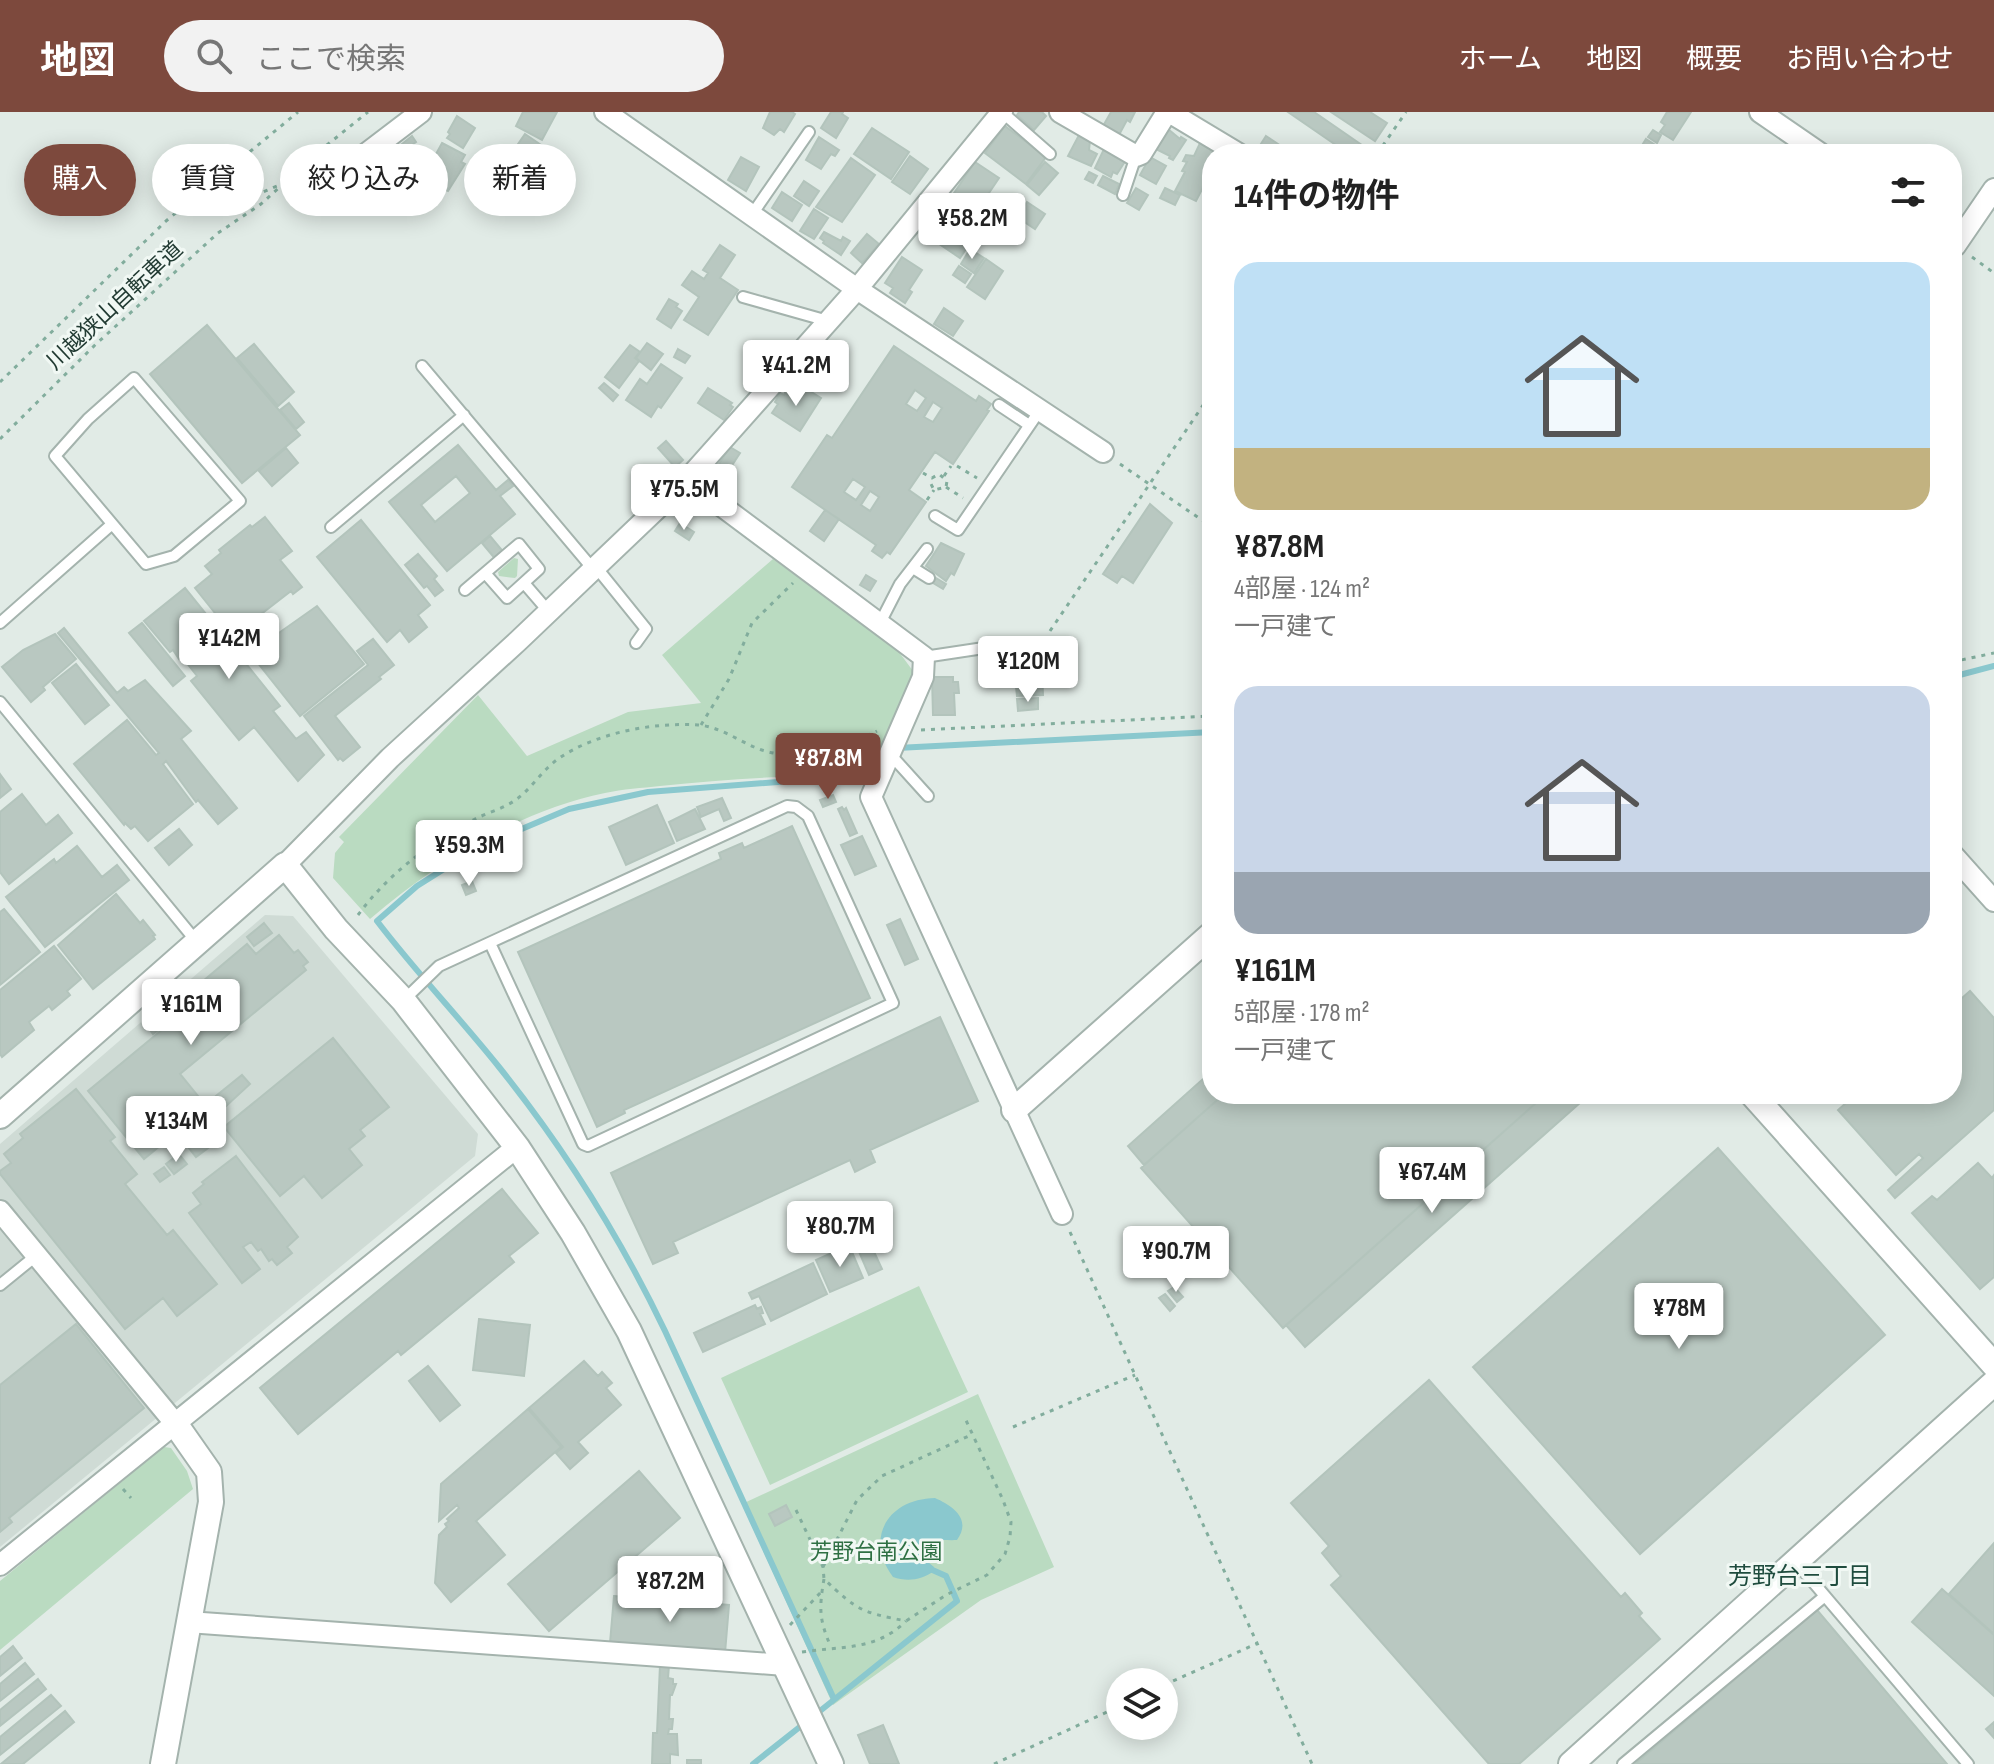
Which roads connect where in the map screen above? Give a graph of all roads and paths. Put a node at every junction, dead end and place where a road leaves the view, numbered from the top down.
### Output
1 (298, 112) edge
2 (368, 112) edge
3 (421, 112) edge
4 (605, 112) edge
5 (1002, 112) edge
6 (1060, 112) edge
7 (1406, 112) edge
8 (1760, 112) edge
9 (1174, 113) edge
10 (636, 120) edge
11 (809, 132) dead end
12 (259, 144) edge
13 (328, 144) edge
14 (379, 144) edge
15 (1223, 144) edge
16 (1384, 144) edge
17 (1806, 144) edge
18 (1050, 154) dead end
19 (1136, 156) junction
20 (280, 187) edge
21 (1994, 189) edge
22 (1123, 195) dead end
23 (753, 213) junction
24 (172, 216) edge
25 (1962, 234) edge
26 (1962, 253) edge
27 (1994, 273) edge
28 (857, 289) junction
29 (743, 297) dead end
30 (828, 321) junction
31 (422, 366) dead end
32 (0, 382) edge
33 (999, 405) dead end
34 (1202, 407) edge
35 (464, 415) junction
36 (1034, 418) junction
37 (0, 439) edge
38 (1103, 452) joint
39 (951, 466) dead end
40 (957, 466) dead end
41 (923, 473) dead end
42 (944, 476) junction
43 (932, 478) junction
44 (687, 480) junction
45 (1150, 484) junction
46 (989, 485) junction
47 (946, 487) junction
48 (934, 490) junction
49 (927, 500) dead end
50 (975, 506) junction
51 (935, 516) dead end
52 (1202, 520) edge
53 (111, 525) junction
54 (331, 527) dead end
55 (927, 549) dead end
56 (594, 568) junction
57 (913, 568) junction
58 (807, 571) junction
59 (485, 573) junction
60 (929, 578) dead end
61 (524, 583) junction
62 (465, 590) dead end
63 (549, 612) junction
64 (0, 623) edge
65 (880, 623) junction
66 (636, 643) dead end
67 (1044, 643) joint
68 (1994, 653) edge
69 (924, 657) junction
70 (1962, 660) edge
71 (0, 702) edge
72 (1202, 717) edge
73 (902, 724) junction
74 (701, 725) junction
75 (890, 754) junction
76 (928, 796) dead end
77 (285, 865) junction
78 (1962, 865) edge
79 (1994, 901) edge
80 (358, 915) dead end
81 (197, 942) junction
82 (490, 943) junction
83 (1202, 943) edge
84 (403, 1000) junction
85 (1761, 1104) edge
86 (1014, 1110) junction
87 (0, 1116) edge
88 (517, 1147) junction
89 (0, 1211) edge
90 (1062, 1214) joint
91 (37, 1255) junction
92 (0, 1285) edge
93 (1994, 1365) edge
94 (1136, 1375) junction
95 (1994, 1383) edge
96 (964, 1416) dead end
97 (174, 1422) junction
98 (1013, 1427) dead end
99 (973, 1434) junction
100 (796, 1510) dead end
101 (1796, 1562) junction
102 (0, 1565) edge
103 (823, 1567) junction
104 (824, 1579) junction
105 (822, 1591) junction
106 (1825, 1596) junction
107 (906, 1621) junction
108 (188, 1622) junction
109 (790, 1625) dead end
110 (1256, 1644) junction
111 (831, 1647) junction
112 (794, 1658) junction
113 (1178, 1679) edge
114 (1106, 1712) edge
115 (163, 1764) edge
116 (831, 1764) edge
117 (994, 1764) edge
118 (1312, 1764) edge
119 (1571, 1764) edge
120 (1623, 1764) edge
121 (1968, 1764) edge

1 - 12 path
2 - 13 path, 川越狭山自転車道
3 - 14 street
4 - 10 street
5 - 18 lane
5 - 28 street
6 - 19 street
7 - 16 path
8 - 17 street
9 - 15 street
9 - 19 street
10 - 23 street
11 - 23 lane
19 - 22 lane
20 - 37 path, 川越狭山自転車道
21 - 25 street
23 - 28 street
24 - 32 path
26 - 27 path
28 - 30 street
28 - 36 street
29 - 30 lane
30 - 44 street
31 - 35 lane
33 - 36 lane
34 - 45 path
35 - 54 lane
35 - 56 lane
36 - 38 street
36 - 46 lane
38 - 45 path
39 - 42 path
40 - 46 path
41 - 43 path
42 - 43 path
42 - 47 path
43 - 48 path
44 - 56 street
44 - 58 street
45 - 52 path
45 - 67 path
46 - 50 lane
47 - 48 path
47 - 50 path
48 - 49 path
50 - 51 lane
53 - 53 lane
53 - 64 lane
55 - 57 lane
56 - 63 street
56 - 66 lane
57 - 60 lane
57 - 65 lane
58 - 65 street
58 - 74 path
59 - 61 lane
59 - 61 lane
59 - 62 lane
61 - 63 lane
63 - 77 street
65 - 69 street
67 - 69 lane
68 - 70 path
69 - 73 street
71 - 81 lane
72 - 73 path
73 - 74 path
73 - 75 street
74 - 80 path
75 - 76 lane
75 - 86 street
77 - 81 street
77 - 84 street
78 - 79 street
81 - 87 street
82 - 82 lane
82 - 84 lane
83 - 86 street
84 - 88 street
85 - 93 street
86 - 90 street
88 - 97 street
88 - 112 street
89 - 91 street
90 - 94 path
91 - 92 lane
91 - 97 street
94 - 98 path
94 - 110 path
95 - 101 street
96 - 99 path
97 - 102 street
97 - 108 street
99 - 103 path
99 - 107 path
100 - 103 path
101 - 106 lane
101 - 119 street
103 - 104 path
104 - 105 path
104 - 107 path
105 - 109 path
105 - 111 path
106 - 120 lane
106 - 121 lane
107 - 111 path
108 - 112 street
108 - 115 street
110 - 113 path
110 - 118 path
111 - 112 path
112 - 116 street
114 - 117 path

